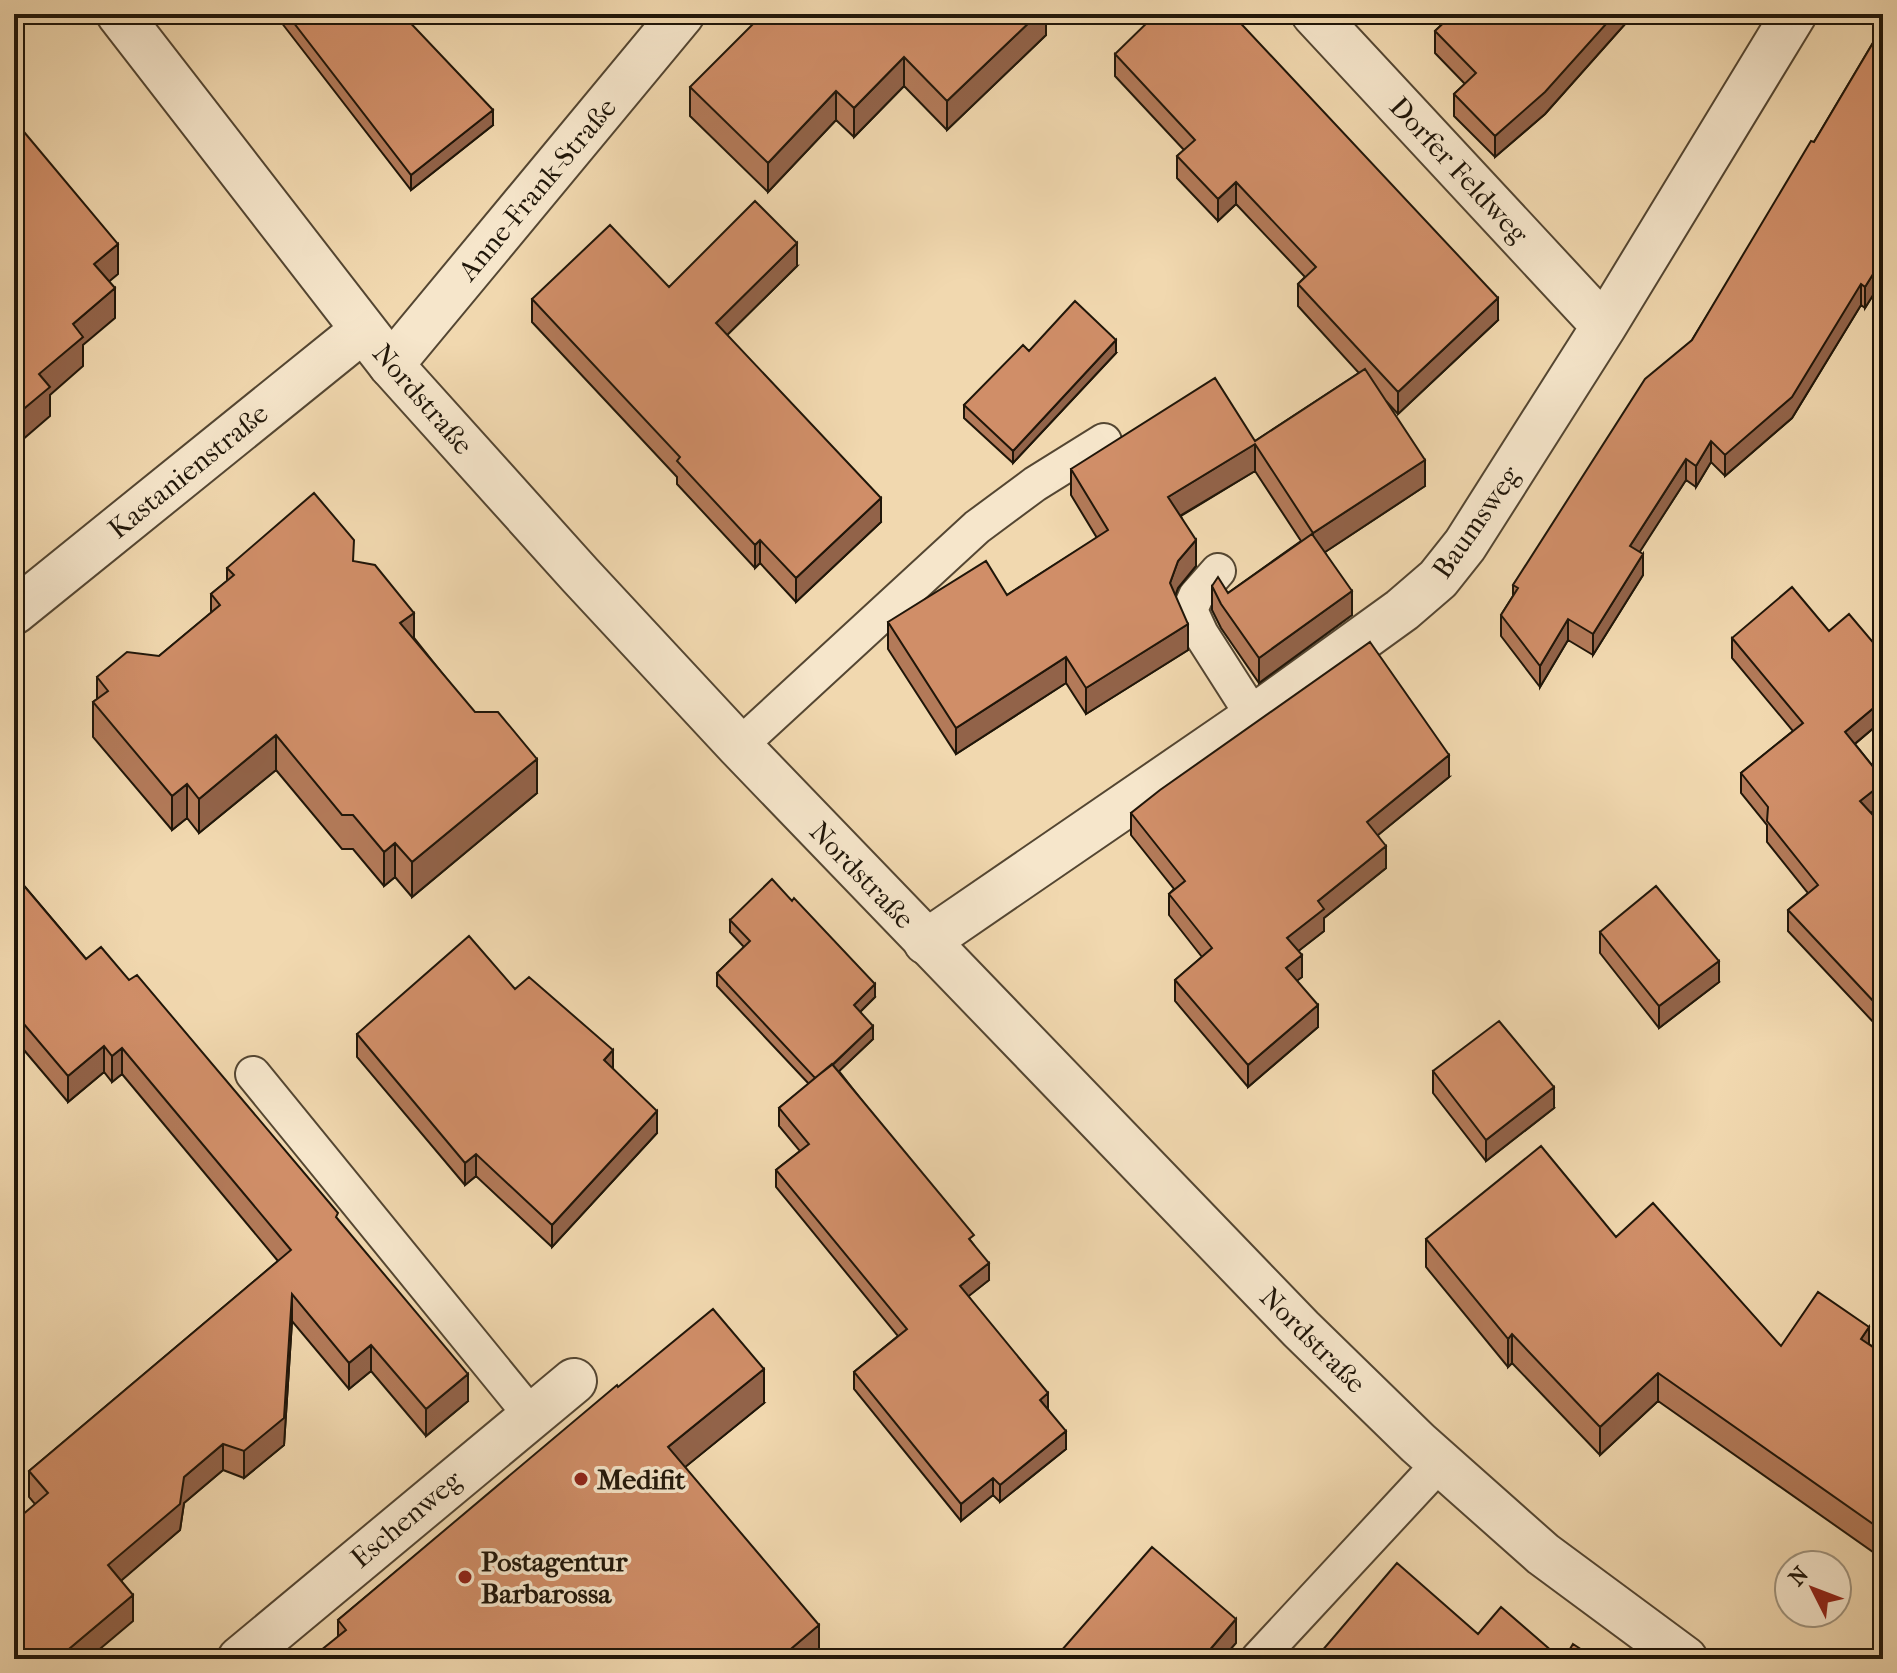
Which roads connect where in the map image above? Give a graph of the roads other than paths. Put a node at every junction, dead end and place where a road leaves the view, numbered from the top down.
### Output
1 (119, 14) edge
2 (682, 14) edge
3 (1314, 14) edge
4 (1794, 14) edge
5 (1604, 326) junction
6 (363, 330) junction
7 (391, 365) junction
8 (1104, 441) dead end
9 (1218, 571) dead end
10 (14, 612) edge
11 (1254, 717) junction
12 (739, 746) junction
13 (926, 942) junction
14 (253, 1074) dead end
15 (574, 1381) dead end
16 (531, 1415) junction
17 (1440, 1463) junction
18 (240, 1659) edge
19 (1258, 1659) edge
20 (1685, 1659) edge

1 - 6 street, Nordstraße
2 - 7 street, Anne-Frank-Straße
3 - 5 street, Dorfer Feldweg
4 - 5 street, Baumsweg
5 - 11 street, Baumsweg
6 - 7 street, Nordstraße
6 - 10 street, Kastanienstraße
7 - 12 street, Nordstraße
8 - 12 lane
9 - 11 lane
11 - 13 street, Baumsweg
12 - 13 street, Nordstraße
13 - 17 street, Nordstraße
14 - 16 lane
15 - 16 street, Eschenweg
16 - 18 street, Eschenweg
17 - 19 lane
17 - 20 street, Nordstraße

